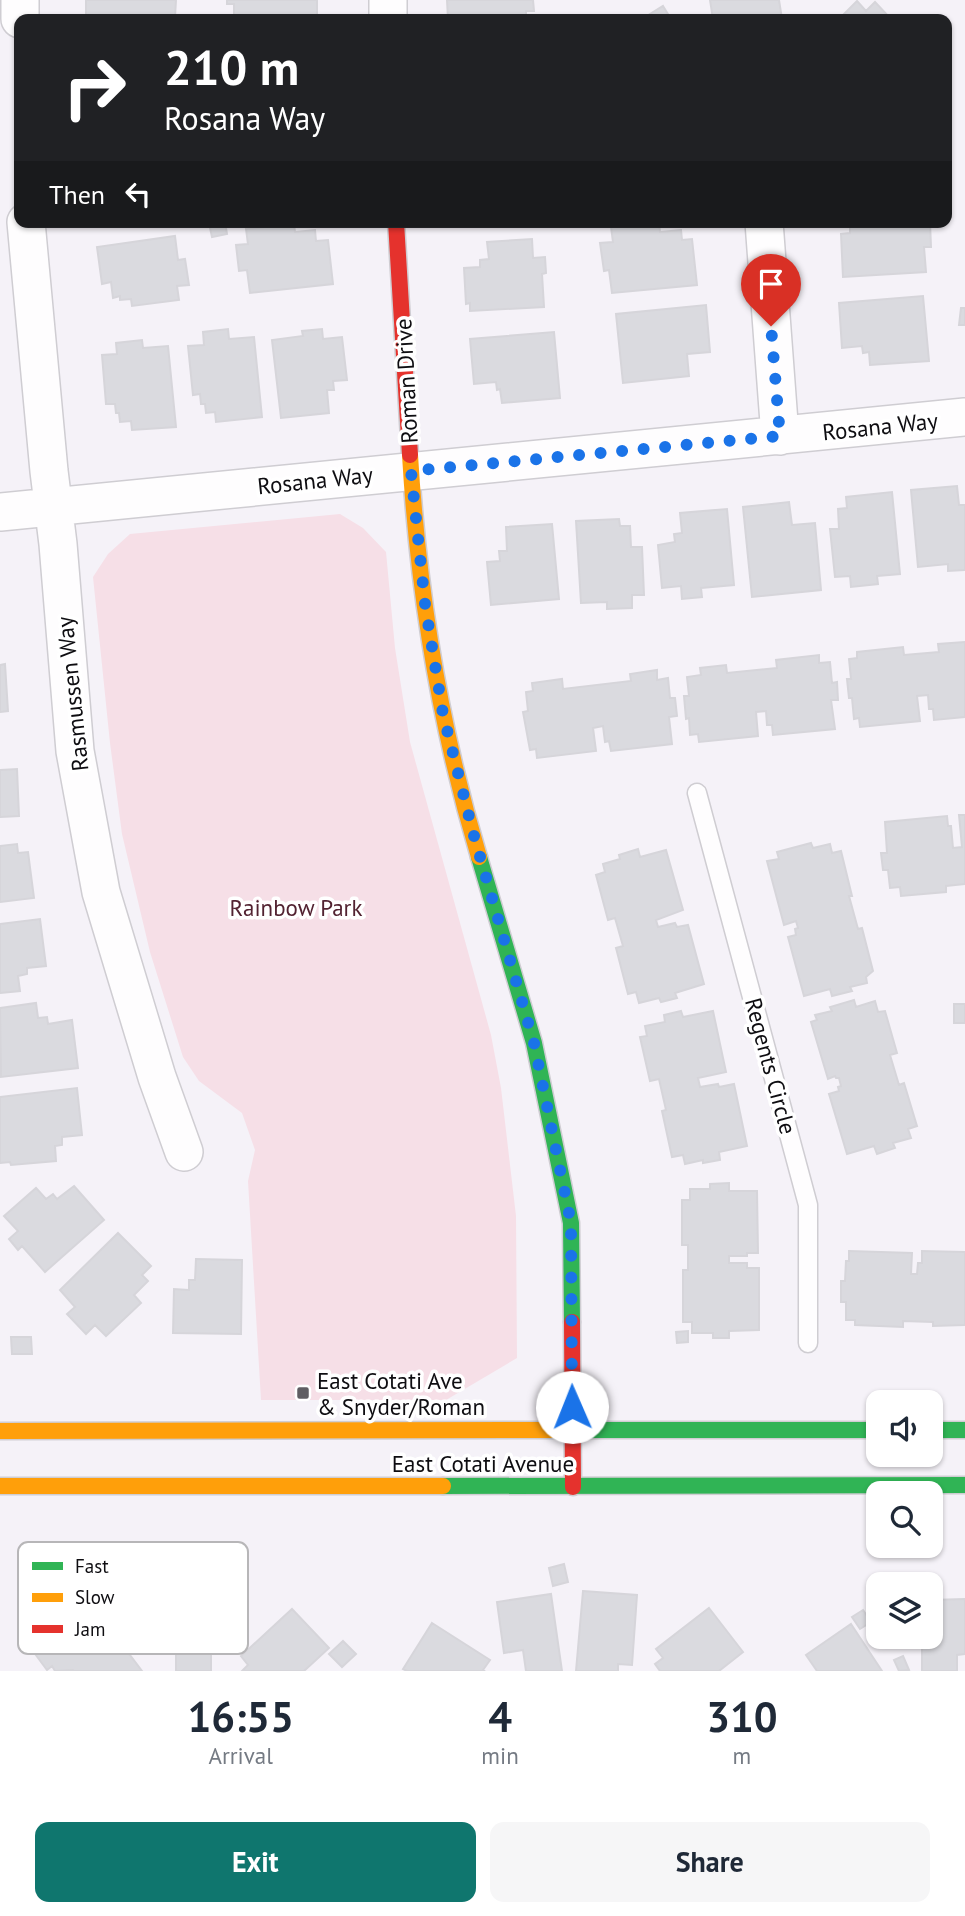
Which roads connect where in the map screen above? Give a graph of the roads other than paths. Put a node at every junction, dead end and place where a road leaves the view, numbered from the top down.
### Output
1 (27, 228) edge
2 (396, 228) edge
3 (764, 228) edge
4 (965, 417) edge
5 (780, 436) junction
6 (411, 471) junction
7 (53, 506) junction
8 (0, 512) edge
9 (697, 793) dead end
10 (184, 1152) dead end
11 (808, 1343) dead end
12 (572, 1430) junction
13 (866, 1430) edge
14 (943, 1430) edge
15 (965, 1430) edge
16 (0, 1431) edge
17 (965, 1485) edge
18 (0, 1486) edge
19 (573, 1487) junction

1 - 7 street, Rasmussen Way
2 - 6 main road, Roman Drive
3 - 5 street
4 - 5 street, Rosana Way
5 - 6 street, Rosana Way
6 - 7 street, Rosana Way
6 - 12 main road, Roman Drive
7 - 8 street, Rosana Way
7 - 10 street, Rasmussen Way
9 - 11 lane, Regents Circle
12 - 13 main road, East Cotati Avenue
12 - 16 main road, East Cotati Avenue
12 - 19 main road, Roman Drive
14 - 15 main road
17 - 19 main road, East Cotati Avenue
18 - 19 main road, East Cotati Avenue

